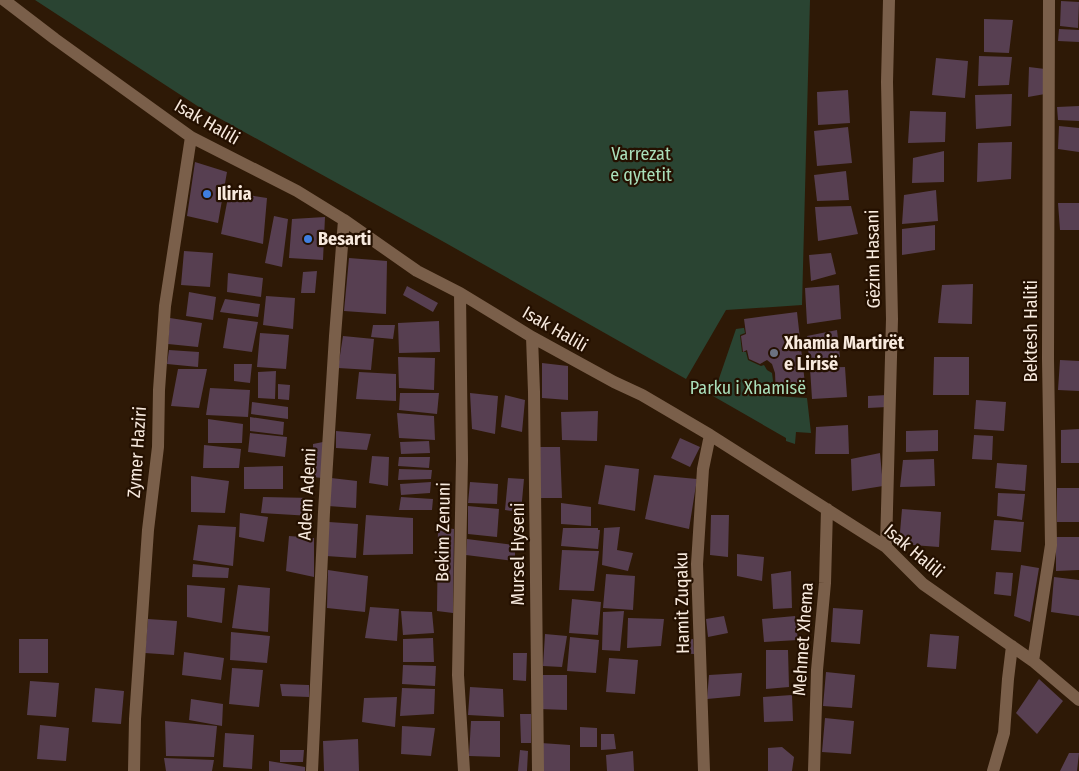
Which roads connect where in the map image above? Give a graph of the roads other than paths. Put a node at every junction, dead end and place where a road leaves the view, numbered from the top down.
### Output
1 (4, 0) edge
2 (889, 0) edge
3 (1050, 0) edge
4 (191, 137) junction
5 (344, 220) junction
6 (460, 293) junction
7 (532, 337) junction
8 (710, 435) junction
9 (827, 509) junction
10 (886, 547) junction
11 (1012, 646) junction
12 (1033, 660) junction
13 (1079, 700) edge
14 (134, 771) edge
15 (312, 771) edge
16 (464, 771) edge
17 (538, 771) edge
18 (704, 771) edge
19 (814, 771) edge
20 (993, 771) edge

1 - 4 street, Isak Halili
2 - 10 street, Gëzim Hasani
3 - 12 street, Bektesh Haliti
4 - 5 street, Isak Halili
4 - 14 street, Zymer Haziri
5 - 6 street, Isak Halili
5 - 15 street, Adem Ademi
6 - 7 street, Isak Halili
6 - 16 street, Bekim Zenuni
7 - 8 street, Isak Halili
7 - 17 street, Mursel Hyseni
8 - 9 street, Isak Halili
8 - 18 street, Hamit Zuqaku
9 - 10 street, Isak Halili
9 - 19 street, Mehmet Xhema
10 - 11 street, Isak Halili
11 - 12 street, Isak Halili
11 - 20 street
12 - 13 street, Isak Halili

